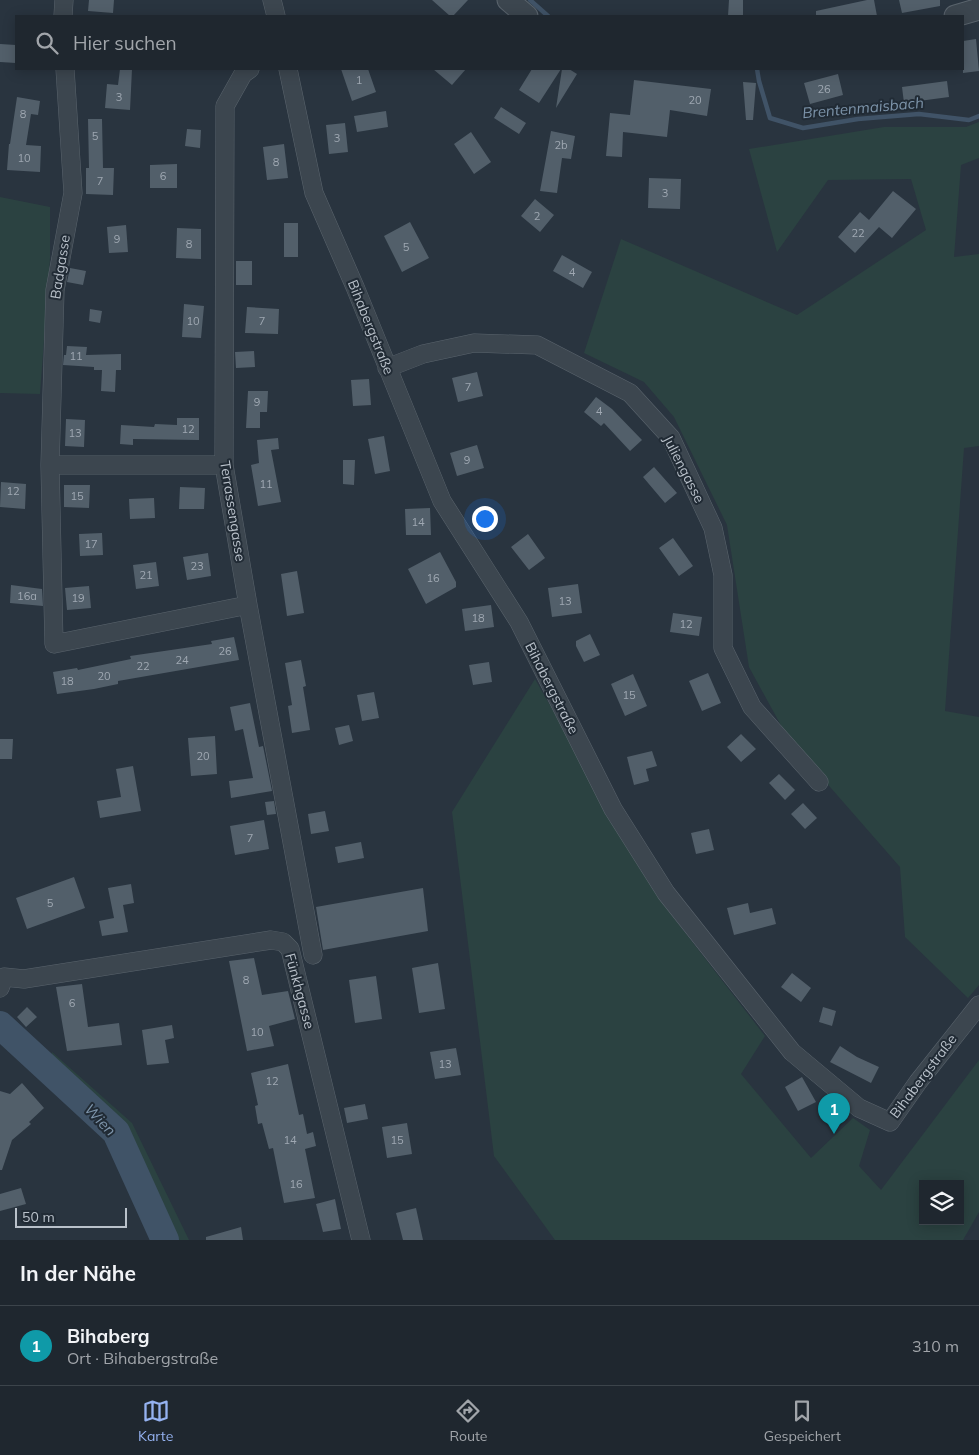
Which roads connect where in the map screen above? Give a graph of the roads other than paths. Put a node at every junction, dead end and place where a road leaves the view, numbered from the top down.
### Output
1 (64, 0) edge
2 (272, 0) edge
3 (508, 0) edge
4 (979, 9) edge
5 (63, 15) edge
6 (276, 15) edge
7 (526, 15) edge
8 (958, 15) edge
9 (66, 70) edge
10 (249, 70) edge
11 (288, 70) edge
12 (387, 368) junction
13 (50, 465) junction
14 (224, 465) junction
15 (248, 604) junction
16 (819, 782) dead end
17 (313, 955) dead end
18 (1, 980) edge
19 (979, 1005) edge
20 (360, 1240) edge

1 - 5 street
2 - 6 street
3 - 7 street
4 - 8 street
9 - 13 street, Badgasse
10 - 14 street, Terrassengasse
11 - 12 street, Bihabergstraße
12 - 16 street, Juliengasse
12 - 19 street, Bihabergstraße
13 - 14 street
13 - 15 street, Badgasse
14 - 15 street, Terrassengasse
15 - 17 street, Terrassengasse
18 - 20 street, Fünkhgasse

